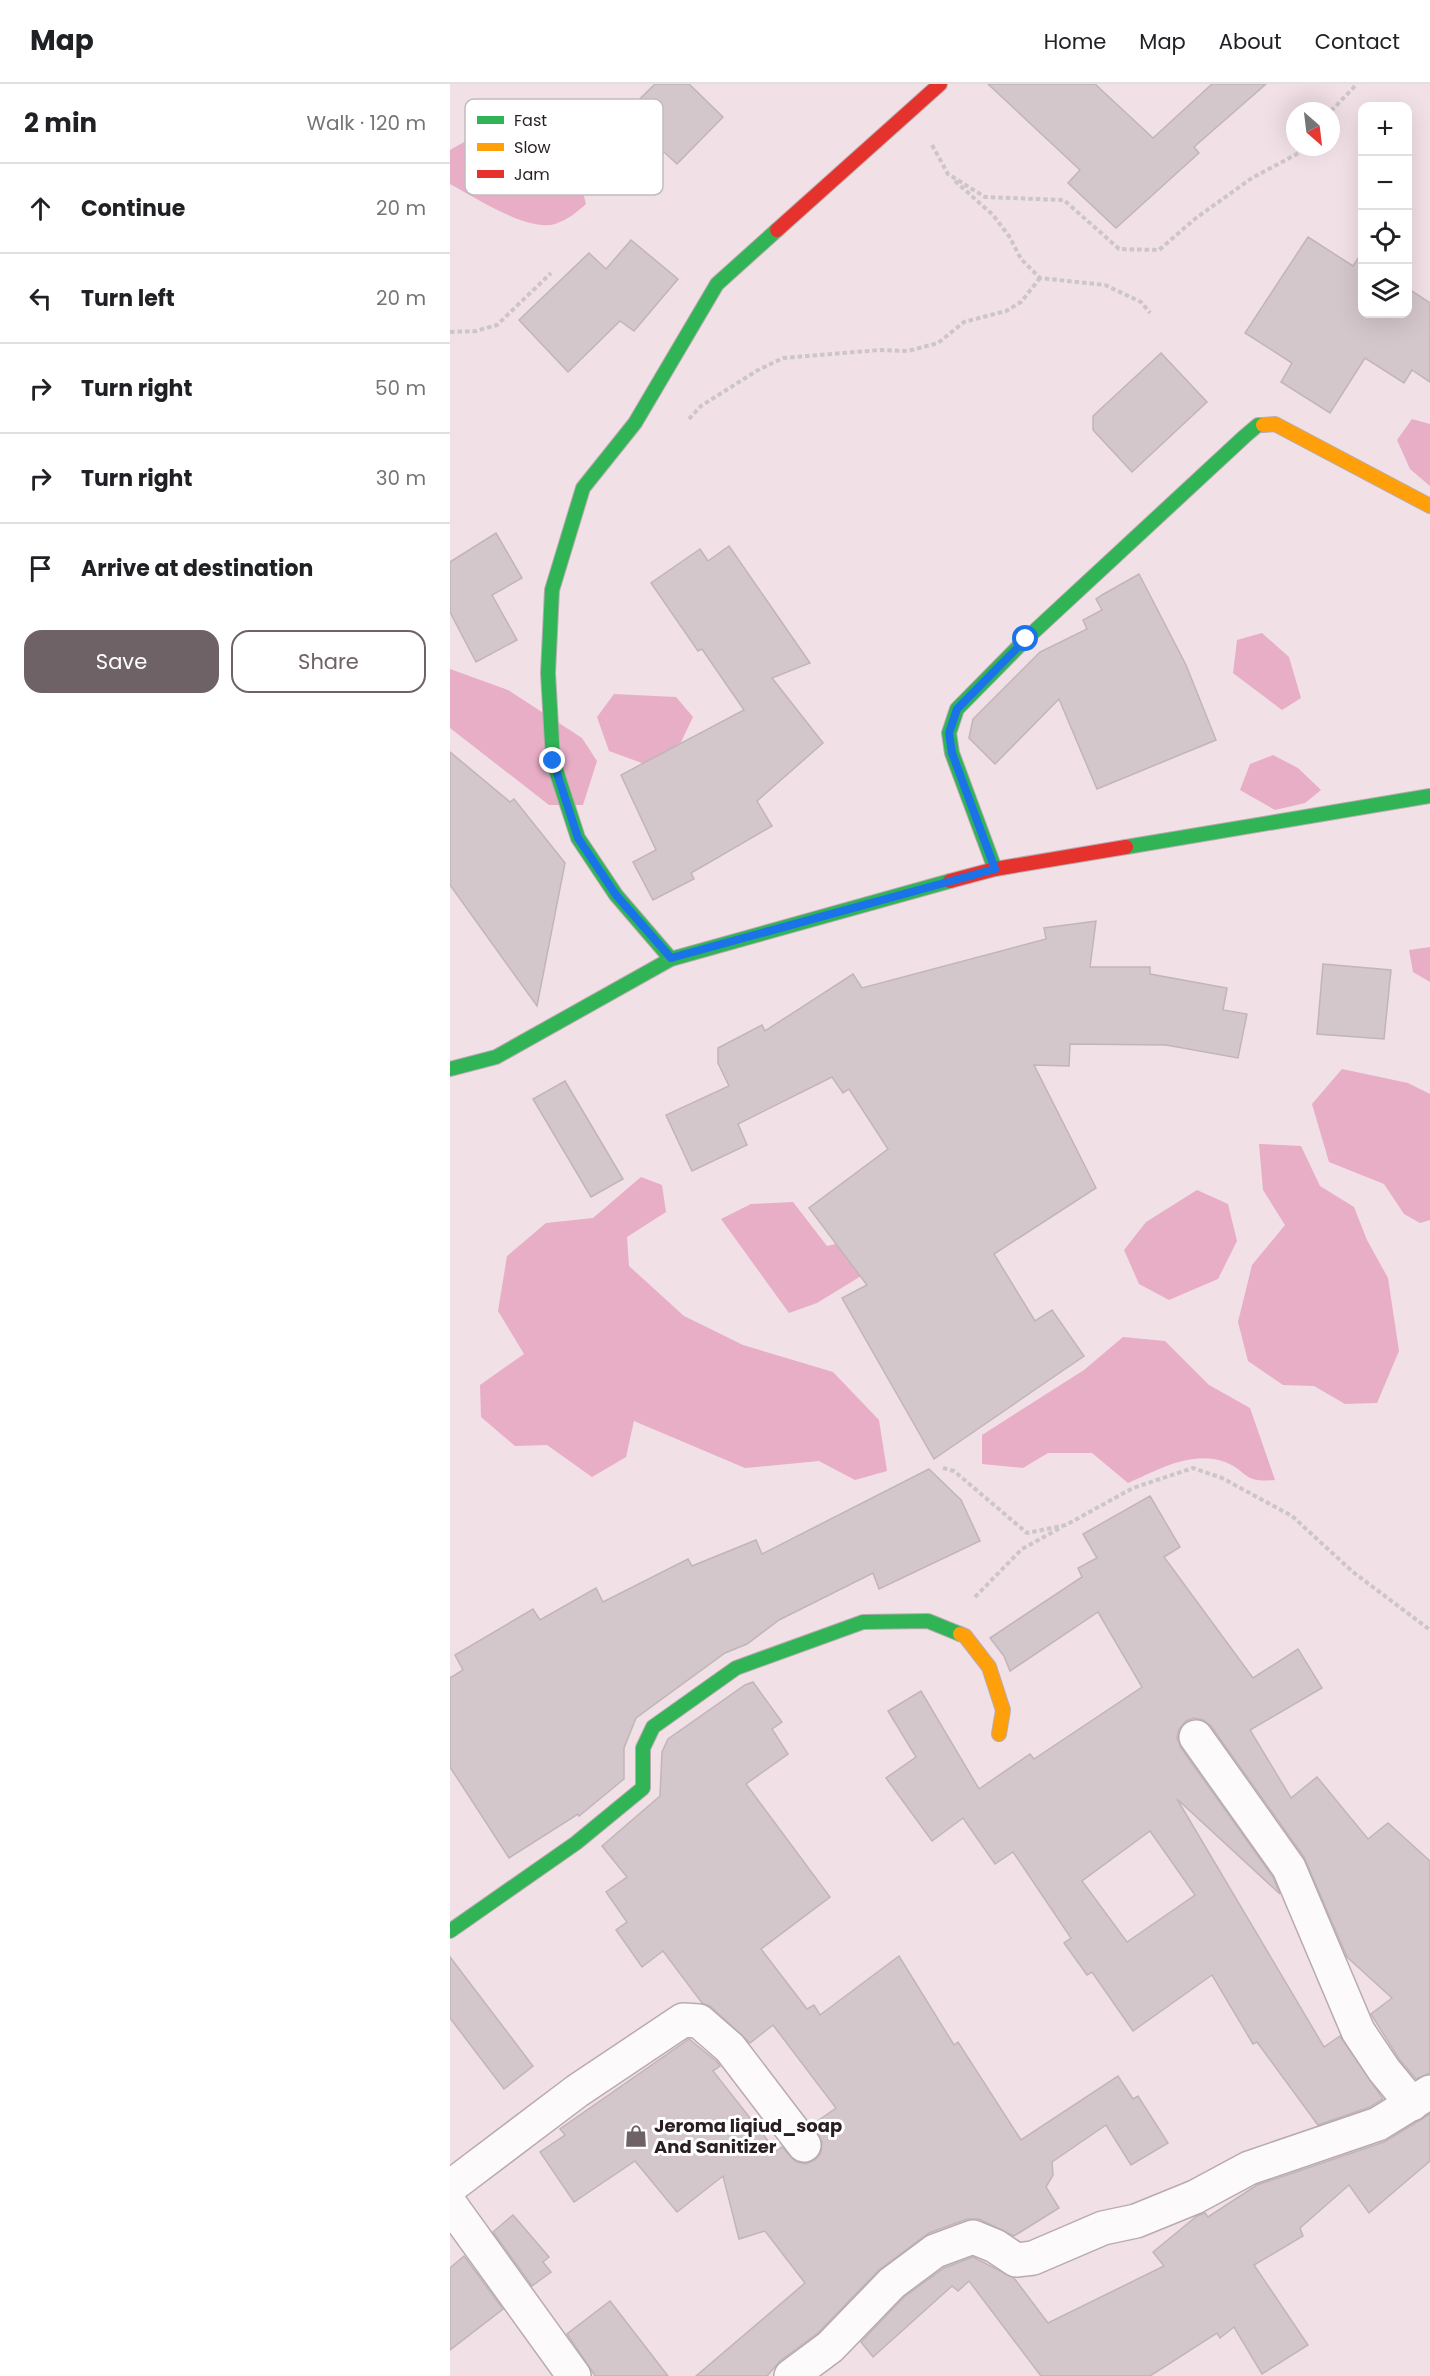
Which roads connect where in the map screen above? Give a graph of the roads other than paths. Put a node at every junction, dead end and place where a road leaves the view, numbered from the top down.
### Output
1 (939, 84) edge
2 (1430, 506) edge
3 (1430, 796) edge
4 (995, 869) junction
5 (671, 958) junction
6 (450, 1069) edge
7 (999, 1734) dead end
8 (1196, 1737) dead end
9 (450, 1931) edge
10 (1421, 2098) edge
11 (804, 2145) dead end
12 (450, 2187) edge
13 (450, 2204) edge
14 (574, 2376) edge
15 (791, 2376) edge

1 - 5 street
2 - 4 street
3 - 4 street
4 - 5 street
5 - 6 street
7 - 9 street
8 - 10 street
10 - 15 street
11 - 12 street
13 - 14 street

